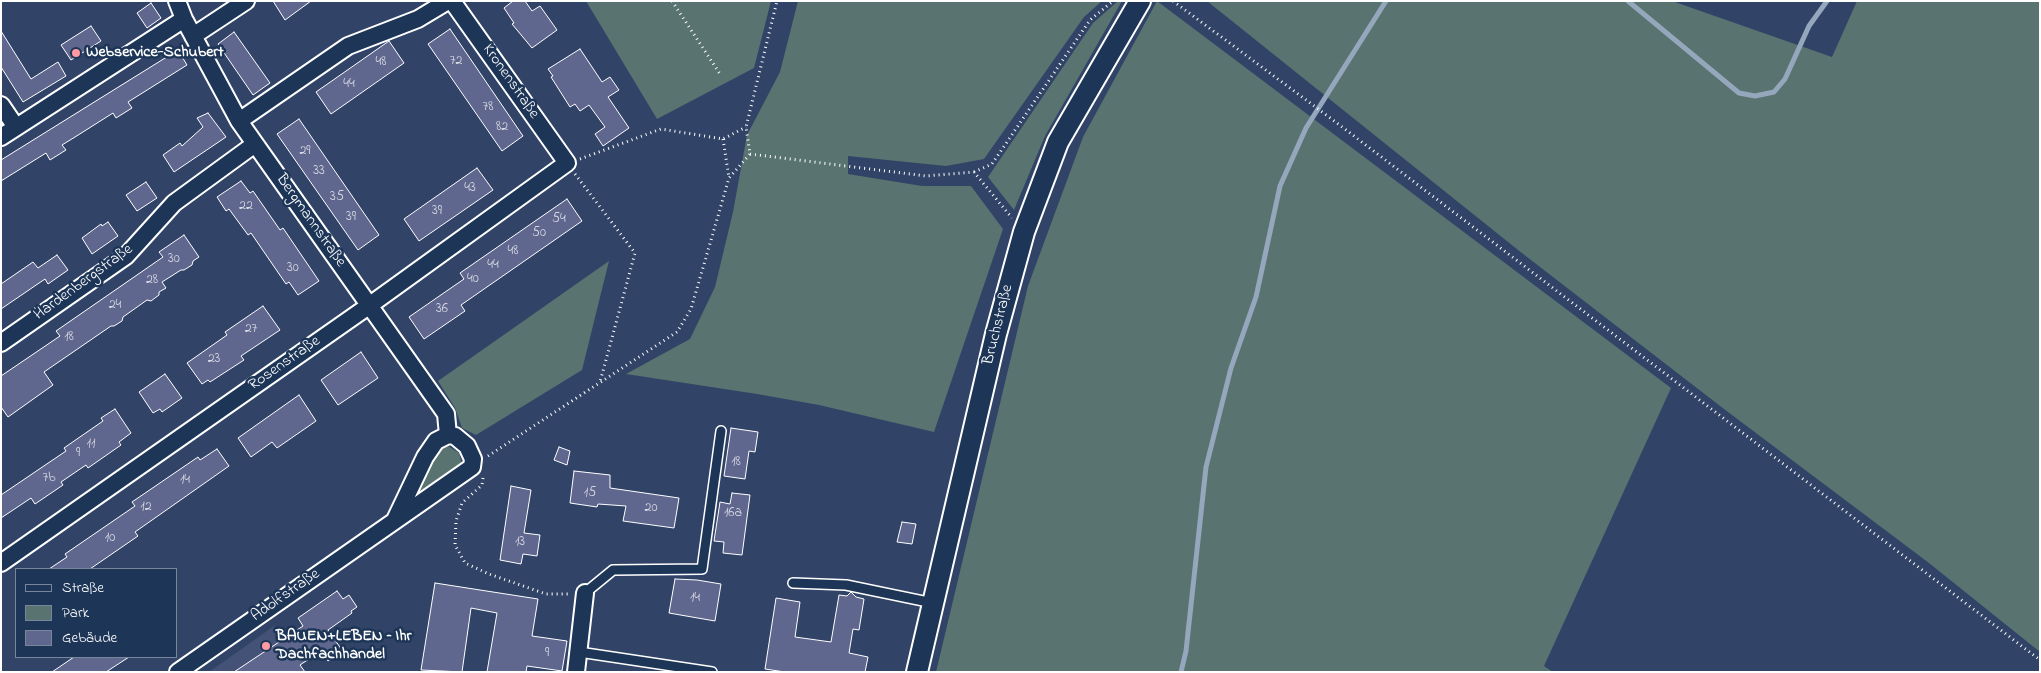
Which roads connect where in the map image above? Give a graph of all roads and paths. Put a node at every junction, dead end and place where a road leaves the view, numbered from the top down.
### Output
1 (177, 1) edge
2 (246, 1) edge
3 (448, 1) edge
4 (452, 1) edge
5 (672, 1) edge
6 (777, 1) edge
7 (1114, 1) edge
8 (1140, 1) edge
9 (1173, 1) edge
10 (184, 19) junction
11 (193, 36) junction
12 (720, 74) dead end
13 (1, 105) edge
14 (239, 121) junction
15 (16, 127) junction
16 (746, 127) junction
17 (1, 137) edge
18 (723, 139) junction
19 (255, 144) junction
20 (750, 154) junction
21 (568, 163) junction
22 (974, 172) junction
23 (729, 178) junction
24 (1015, 222) dead end
25 (370, 305) junction
26 (1, 343) edge
27 (600, 383) junction
28 (722, 431) dead end
29 (448, 435) junction
30 (477, 460) junction
31 (395, 520) junction
32 (1, 563) edge
33 (793, 583) dead end
34 (585, 594) junction
35 (933, 604) junction
36 (579, 652) junction
37 (2040, 660) edge
38 (178, 672) edge
39 (576, 672) edge
40 (712, 672) edge
41 (917, 672) edge

1 - 10 street, Bergmannstraße
2 - 11 street
3 - 14 street
4 - 21 street, Kronenstraße
5 - 12 path
6 - 16 path
7 - 22 path
8 - 35 street, Bruchstraße
9 - 37 path
10 - 11 street, Bergmannstraße
10 - 15 street
11 - 14 street, Bergmannstraße
13 - 15 street
14 - 19 street, Bergmannstraße
15 - 17 street
16 - 18 path
16 - 20 path
18 - 21 path
18 - 23 path
19 - 25 street, Bergmannstraße
19 - 26 street, Hardenbergstraße
20 - 22 path
20 - 23 path
21 - 25 street, Rosenstraße
21 - 27 path
22 - 24 path
23 - 27 path
25 - 29 street, Bergmannstraße
25 - 32 street, Rosenstraße
27 - 30 path
28 - 34 lane
29 - 30 street
29 - 31 street, Adolfstraße
30 - 31 street, Adolfstraße
30 - 34 path
31 - 38 street, Adolfstraße
33 - 35 lane
34 - 36 street
35 - 41 street, Bruchstraße
36 - 39 street
36 - 40 lane

